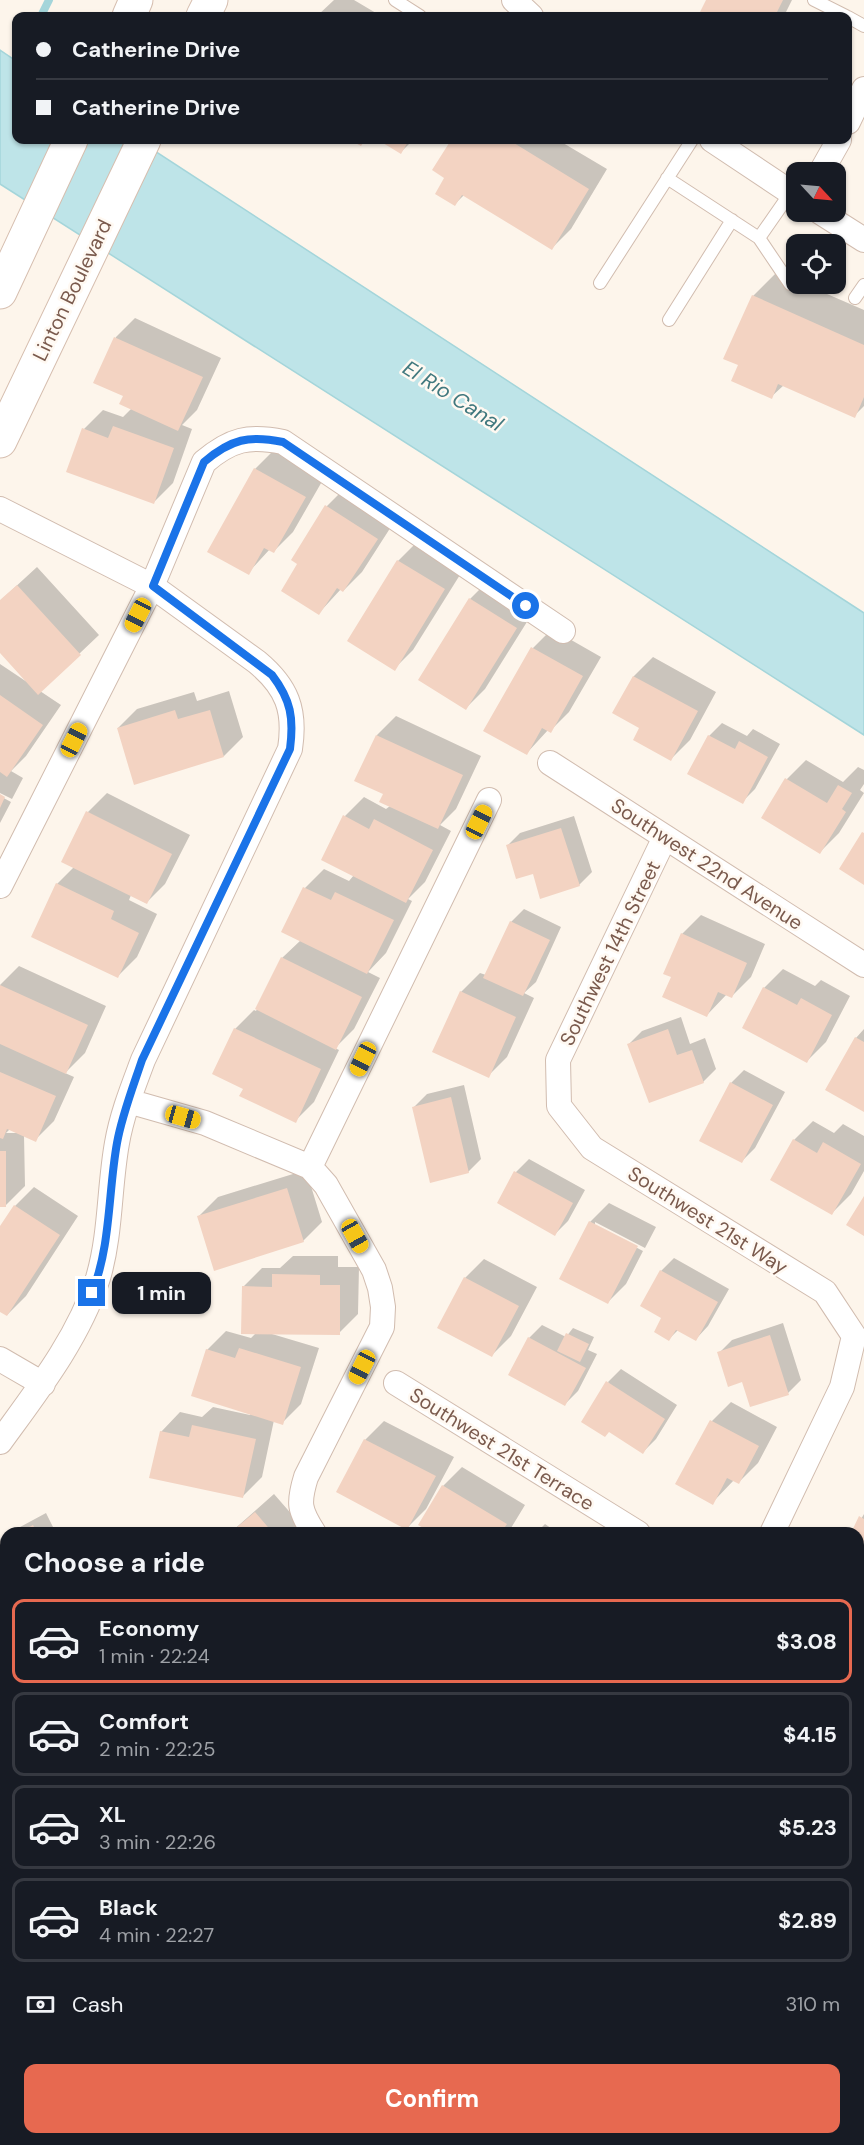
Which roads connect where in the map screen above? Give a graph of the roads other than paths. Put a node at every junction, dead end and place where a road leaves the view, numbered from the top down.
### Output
1 (395, 0) edge
2 (814, 0) edge
3 (414, 12) edge
4 (837, 12) edge
5 (864, 89) edge
6 (852, 114) edge
7 (69, 144) edge
8 (142, 144) edge
9 (689, 144) edge
10 (718, 144) edge
11 (836, 144) edge
12 (826, 162) edge
13 (667, 178) junction
14 (786, 189) edge
15 (786, 204) edge
16 (732, 220) junction
17 (836, 222) edge
18 (759, 238) junction
19 (864, 240) edge
20 (786, 278) edge
21 (600, 283) dead end
22 (864, 285) edge
23 (0, 292) edge
24 (855, 298) dead end
25 (669, 320) dead end
26 (0, 441) edge
27 (0, 509) edge
28 (153, 586) junction
29 (563, 631) dead end
30 (550, 763) dead end
31 (489, 800) dead end
32 (665, 837) junction
33 (0, 886) edge
34 (864, 965) edge
35 (128, 1101) junction
36 (559, 1106) joint
37 (310, 1167) junction
38 (0, 1359) edge
39 (396, 1383) dead end
40 (43, 1384) junction
41 (0, 1442) edge
42 (310, 1527) edge
43 (628, 1527) edge
44 (775, 1527) edge

1 - 3 lane
2 - 4 lane
5 - 6 street
7 - 23 main road
8 - 26 main road, Linton Boulevard
9 - 13 lane
10 - 14 street
11 - 12 street
13 - 16 lane
13 - 21 lane
15 - 18 lane
16 - 18 lane
16 - 25 lane
17 - 19 street
18 - 20 lane
22 - 24 lane
27 - 28 street
28 - 29 street
28 - 33 street
28 - 35 street
30 - 32 street, Southwest 22nd Avenue
31 - 37 street
32 - 34 street, Southwest 22nd Avenue
32 - 36 street, Southwest 14th Street
35 - 37 street
35 - 40 street
36 - 44 street, Southwest 21st Way
37 - 42 street
38 - 40 street
39 - 43 street, Southwest 21st Terrace
40 - 41 street

